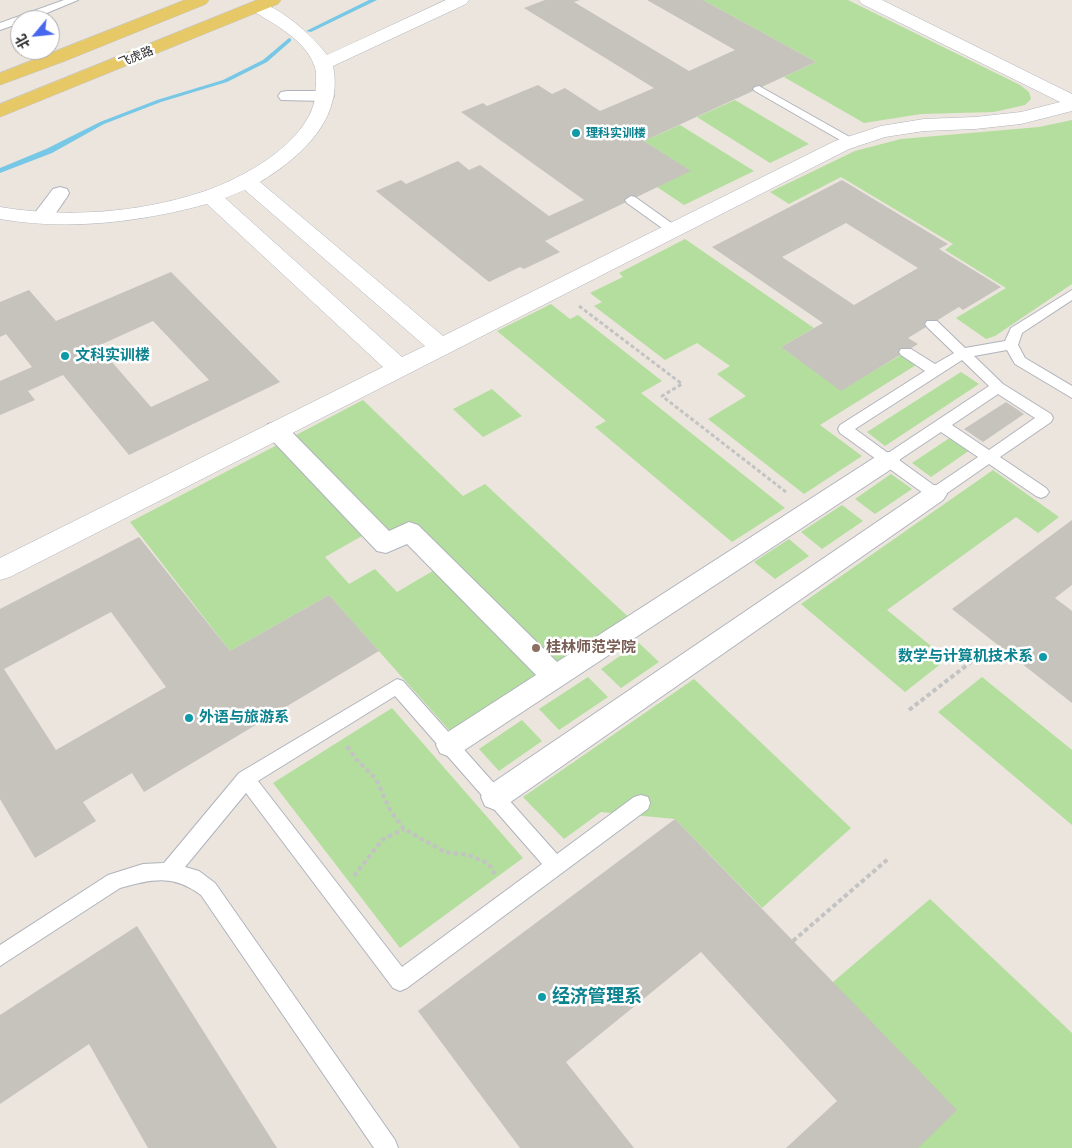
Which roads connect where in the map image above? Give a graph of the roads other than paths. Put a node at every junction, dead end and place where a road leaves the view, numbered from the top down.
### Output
1 (73, 0) edge
2 (200, 0) edge
3 (460, 0) edge
4 (868, 0) edge
5 (265, 3) edge
6 (46, 10) edge
7 (323, 64) junction
8 (0, 79) edge
9 (759, 89) dead end
10 (288, 96) dead end
11 (325, 96) junction
12 (1072, 101) edge
13 (1072, 105) edge
14 (0, 111) edge
15 (851, 142) junction
16 (247, 181) junction
17 (60, 194) dead end
18 (211, 196) junction
19 (631, 200) dead end
20 (1, 214) edge
21 (41, 218) junction
22 (672, 230) junction
23 (1072, 294) edge
24 (932, 324) dead end
25 (1011, 345) junction
26 (441, 347) junction
27 (906, 352) dead end
28 (963, 353) junction
29 (399, 368) junction
30 (935, 371) junction
31 (998, 387) junction
32 (1072, 393) edge
33 (942, 424) junction
34 (276, 430) junction
35 (989, 457) junction
36 (888, 460) junction
37 (1040, 492) dead end
38 (935, 494) junction
39 (0, 570) edge
40 (555, 677) junction
41 (450, 745) junction
42 (246, 779) junction
43 (495, 797) junction
44 (641, 804) dead end
45 (556, 866) junction
46 (169, 872) junction
47 (0, 956) edge
48 (387, 1148) edge

1 - 6 lane
2 - 8 main road, 飞虎路
3 - 7 street
4 - 12 street
5 - 7 street
5 - 14 main road, 飞虎路
7 - 11 street
9 - 15 lane
10 - 11 street
11 - 16 street
13 - 15 street
15 - 22 street
16 - 18 street
16 - 26 street
17 - 21 street
18 - 21 street
18 - 29 street
19 - 22 lane
20 - 21 street
22 - 26 street
23 - 25 lane
24 - 28 lane
25 - 28 lane
25 - 32 lane
26 - 29 street
27 - 30 lane
28 - 30 lane
28 - 31 lane
29 - 34 street
30 - 36 lane
31 - 33 lane
31 - 35 lane
33 - 35 lane
33 - 36 lane
34 - 39 street
34 - 40 street
35 - 37 lane
35 - 38 lane
36 - 38 lane
36 - 40 street
38 - 43 street
40 - 41 street
41 - 42 lane
41 - 43 lane
42 - 45 lane
42 - 46 lane
43 - 45 lane
44 - 45 lane
46 - 47 lane
46 - 48 lane

